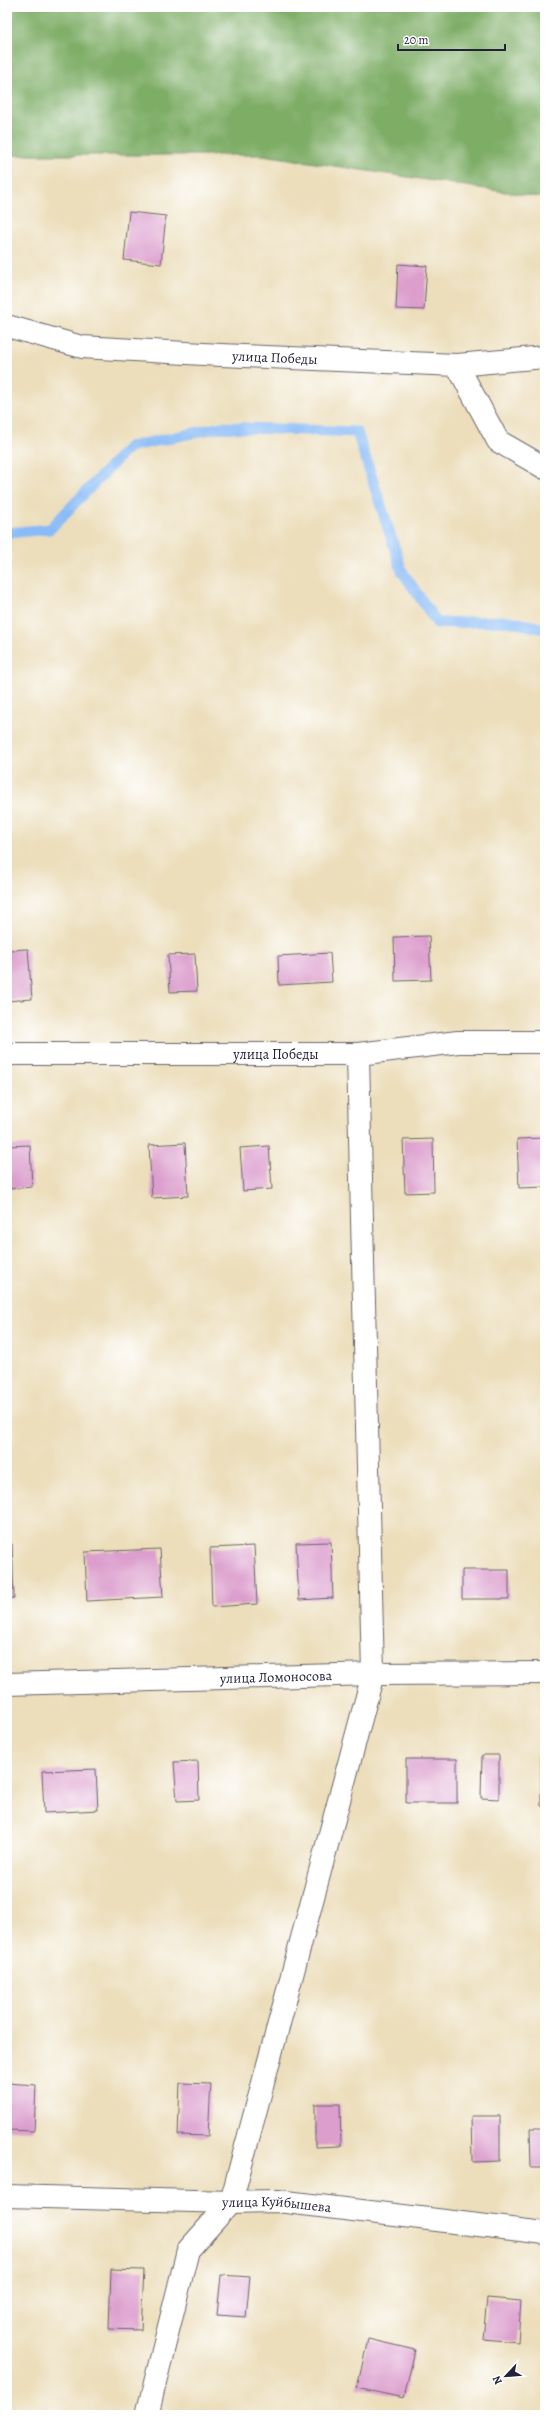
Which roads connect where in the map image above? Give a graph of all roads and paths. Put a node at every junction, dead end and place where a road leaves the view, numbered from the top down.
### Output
1 (7, 326) edge
2 (545, 357) edge
3 (457, 365) junction
4 (545, 468) edge
5 (545, 1042) edge
6 (7, 1054) edge
7 (358, 1054) junction
8 (545, 1673) edge
9 (373, 1674) junction
10 (7, 1684) edge
11 (7, 2196) edge
12 (230, 2202) junction
13 (545, 2232) edge
14 (147, 2415) edge

1 - 3 street, улица Победы
2 - 3 street, улица Победы
3 - 4 street
5 - 7 street, улица Победы
6 - 7 street, улица Победы
7 - 9 street
8 - 9 street, улица Ломоносова
9 - 10 street, улица Ломоносова
9 - 12 street
11 - 12 street, улица Куйбышева
12 - 13 street, улица Куйбышева
12 - 14 street

